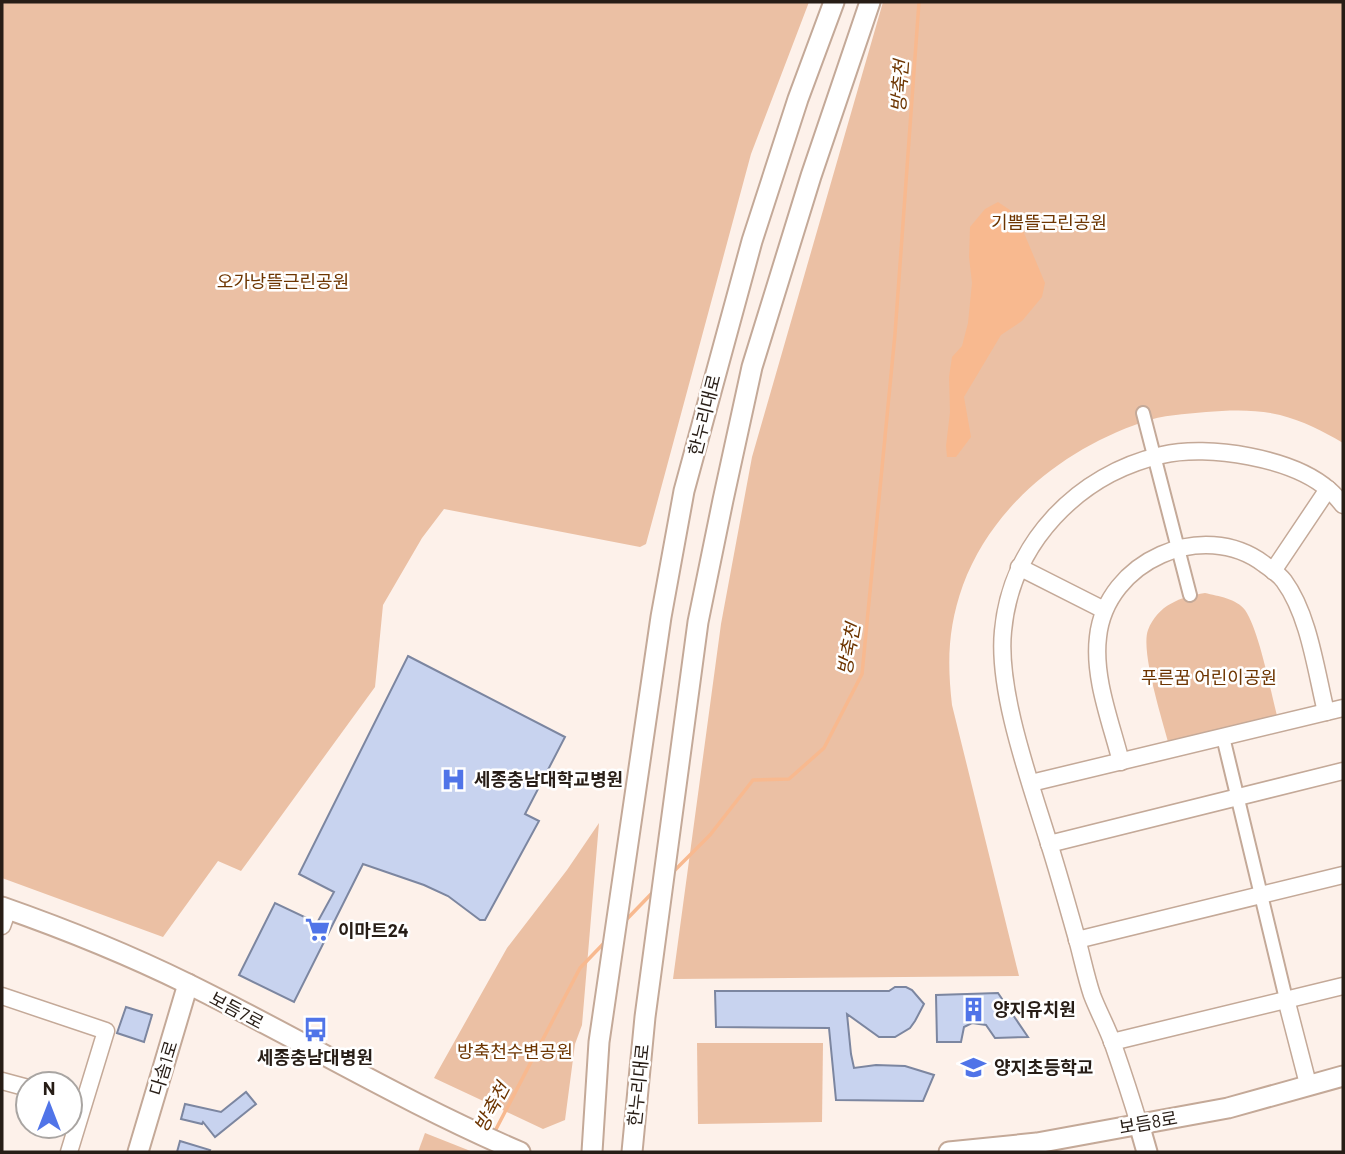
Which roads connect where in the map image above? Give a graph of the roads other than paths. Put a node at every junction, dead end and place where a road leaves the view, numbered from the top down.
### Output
1 (834, 2) edge
2 (870, 2) edge
3 (1143, 413) dead end
4 (1154, 457) junction
5 (1328, 489) junction
6 (1343, 505) edge
7 (1178, 548) junction
8 (1019, 567) junction
9 (1273, 571) junction
10 (1190, 595) dead end
11 (1104, 610) junction
12 (1343, 708) edge
13 (1326, 712) junction
14 (1223, 737) junction
15 (1121, 762) junction
16 (1343, 771) edge
17 (1031, 783) junction
18 (1238, 797) junction
19 (1049, 844) junction
20 (1343, 875) edge
21 (1261, 895) junction
22 (4, 914) edge
23 (1077, 940) junction
24 (188, 984) junction
25 (1343, 986) edge
26 (2, 996) edge
27 (1286, 999) junction
28 (1112, 1042) junction
29 (1343, 1076) edge
30 (84, 1084) edge
31 (1308, 1084) junction
32 (1139, 1124) junction
33 (138, 1152) edge
34 (520, 1152) edge
35 (592, 1152) edge
36 (632, 1152) edge
37 (949, 1152) edge
38 (1147, 1152) edge

1 - 35 street, 한누리대로
2 - 36 street, 한누리대로
3 - 4 street
4 - 5 street
4 - 7 street
4 - 8 street
5 - 6 street
5 - 9 street
7 - 9 street
7 - 10 street
7 - 11 street
8 - 11 street
8 - 17 street
9 - 13 street
11 - 15 street
12 - 13 street
13 - 14 street
14 - 15 street
14 - 18 street
15 - 17 street
16 - 18 street
17 - 19 street
18 - 19 street
18 - 21 street
19 - 23 street
20 - 21 street
21 - 23 street
21 - 27 street
22 - 24 street, 보듬7로
23 - 28 street
24 - 33 street, 다솜1로
24 - 34 street, 보듬7로
25 - 27 street
26 - 30 street
27 - 28 street
27 - 31 street
28 - 32 street
29 - 31 street, 보듬8로
31 - 32 street, 보듬8로
32 - 37 street, 보듬8로
32 - 38 street

